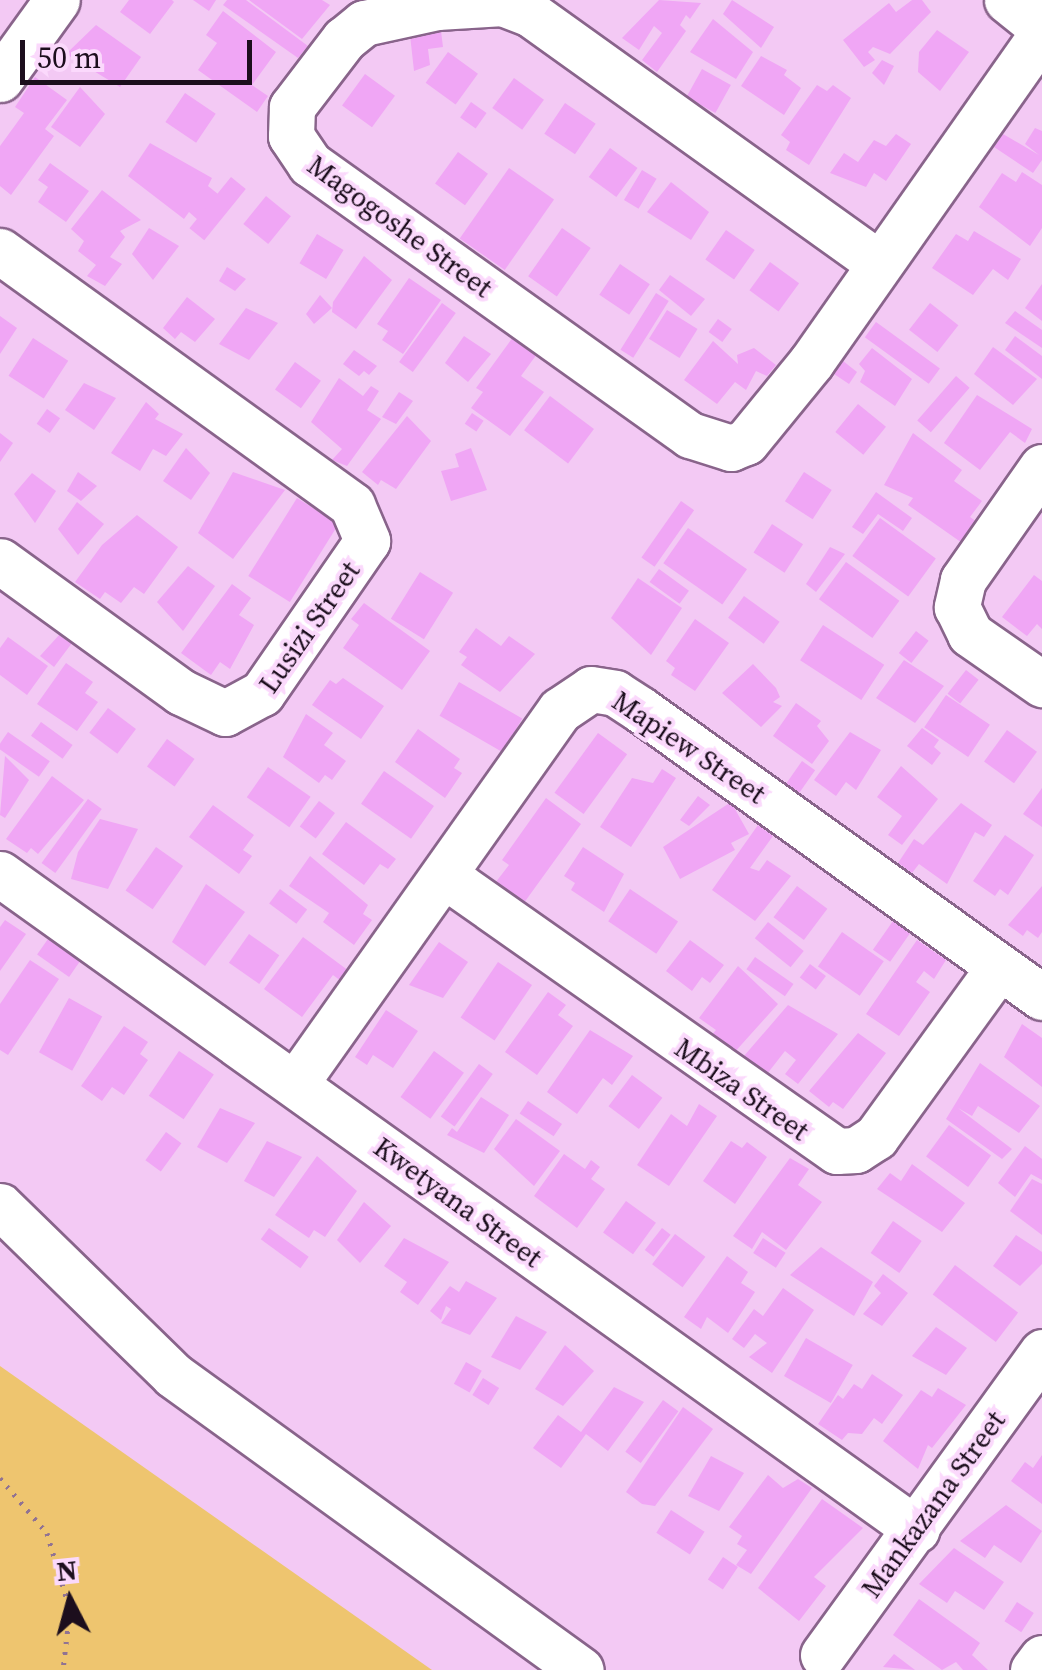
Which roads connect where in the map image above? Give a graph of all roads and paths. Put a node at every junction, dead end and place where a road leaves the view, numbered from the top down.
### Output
1 (57, 0) edge
2 (1007, 0) edge
3 (1042, 31) edge
4 (0, 78) edge
5 (0, 251) edge
6 (877, 262) junction
7 (1042, 467) edge
8 (0, 561) edge
9 (1042, 684) edge
10 (0, 874) edge
11 (444, 876) junction
12 (999, 968) junction
13 (1042, 997) edge
14 (295, 1084) junction
15 (0, 1206) edge
16 (1042, 1352) edge
17 (0, 1478) edge
18 (917, 1530) junction
19 (824, 1655) dead end
20 (1042, 1658) edge
21 (63, 1670) edge
22 (582, 1670) edge
23 (1033, 1670) edge

1 - 4 street
2 - 3 street
3 - 6 street, Magogoshe Street
5 - 8 street, Lusizi Street
6 - 6 street, Magogoshe Street
7 - 9 street
10 - 14 street, Kwetyana Street
11 - 12 street, Mbiza Street
11 - 12 street, Mapiew Street
11 - 14 street, Mapiew Street
12 - 13 street, Mapiew Street
14 - 18 street, Kwetyana Street
15 - 22 street
16 - 18 street, Mankazana Street
17 - 21 path
18 - 19 street, Mankazana Street
20 - 23 street

